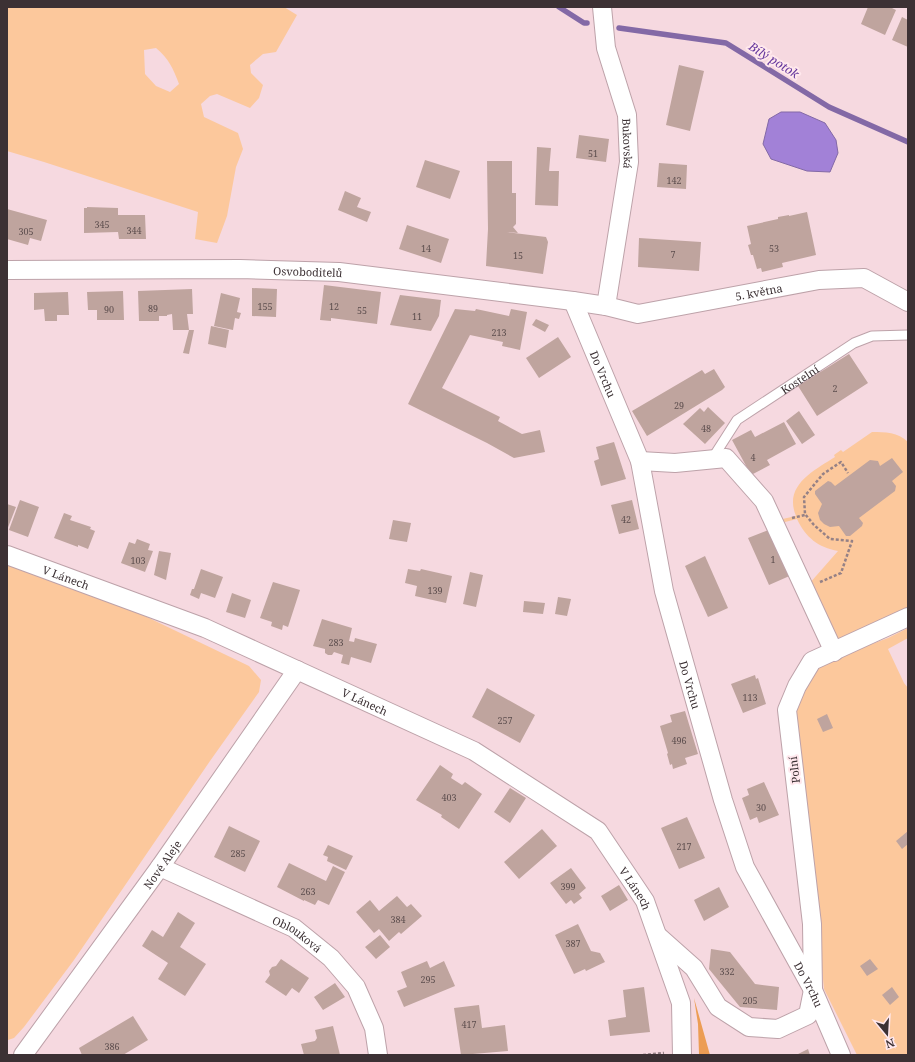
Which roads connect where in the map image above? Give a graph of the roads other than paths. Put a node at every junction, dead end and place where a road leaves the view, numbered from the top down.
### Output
1 (602, 7) edge
2 (7, 270) edge
3 (573, 302) junction
4 (908, 302) edge
5 (606, 306) junction
6 (908, 335) edge
7 (712, 459) junction
8 (640, 461) junction
9 (7, 555) edge
10 (908, 617) edge
11 (834, 652) junction
12 (297, 670) junction
13 (160, 867) junction
14 (656, 934) junction
15 (813, 990) junction
16 (23, 1055) edge
17 (378, 1055) edge
18 (682, 1055) edge
19 (841, 1055) edge

1 - 5 street, Bukovská
2 - 3 street, Osvoboditelů
3 - 5 street, Osvoboditelů
3 - 8 street, Do Vrchu
4 - 5 street, 5. května
6 - 7 lane, Kostelní
7 - 8 street
7 - 11 street
8 - 15 street, Do Vrchu
9 - 12 street, V Lánech
10 - 11 street, Polní
11 - 15 street, Polní
12 - 13 street, Nové Aleje
12 - 14 street, V Lánech
13 - 16 street, Nové Aleje
13 - 17 street, Oblouková
14 - 15 street, V Lánech
14 - 18 street, V Lánech
15 - 19 street, Do Vrchu

